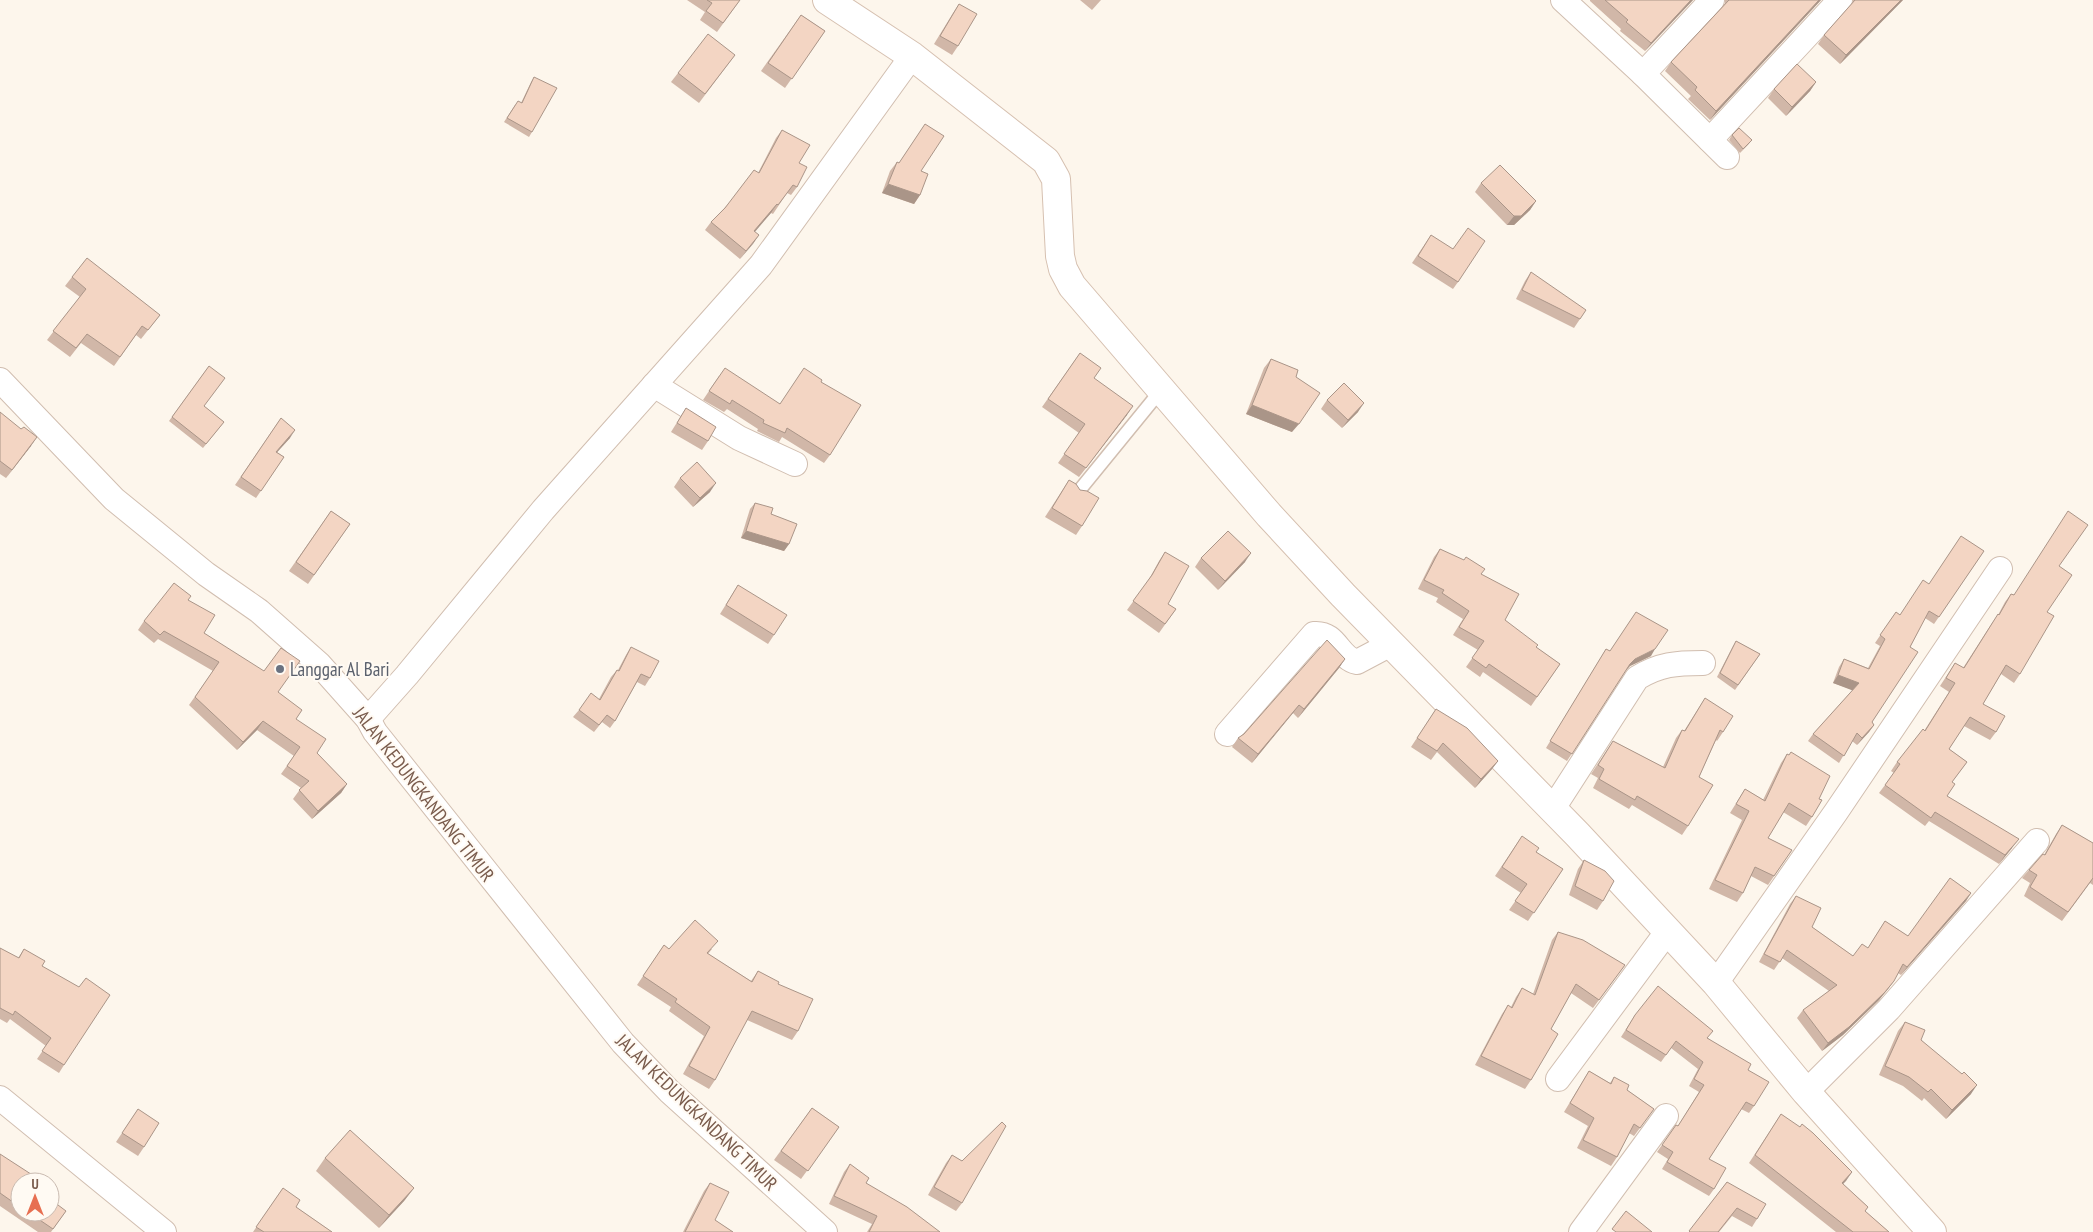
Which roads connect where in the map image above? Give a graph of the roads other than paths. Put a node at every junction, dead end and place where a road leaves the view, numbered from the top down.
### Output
1 (827, 0) edge
2 (1564, 0) edge
3 (1712, 0) edge
4 (1840, 0) edge
5 (912, 56) junction
6 (1643, 74) junction
7 (1710, 140) junction
8 (1727, 157) dead end
9 (0, 380) edge
10 (654, 385) junction
11 (1162, 389) junction
12 (795, 464) dead end
13 (1078, 492) edge
14 (2000, 569) dead end
15 (1391, 644) junction
16 (1703, 663) dead end
17 (368, 719) junction
18 (1227, 734) dead end
19 (1552, 810) junction
20 (2037, 841) dead end
21 (1667, 932) junction
22 (1716, 983) junction
23 (1558, 1079) dead end
24 (1806, 1092) junction
25 (0, 1098) edge
26 (1666, 1116) dead end
27 (819, 1230) edge
28 (164, 1232) edge
29 (1581, 1232) edge
30 (1932, 1232) edge

1 - 5 street
2 - 6 street
3 - 6 street
4 - 7 street
5 - 10 street
5 - 11 street
6 - 7 street
7 - 8 street
9 - 17 street, JALAN KEDUNGKANDANG TIMUR
10 - 12 street
10 - 17 street
11 - 13 lane
11 - 15 street
14 - 22 street
15 - 18 street
15 - 19 street
16 - 19 street
17 - 27 street, JALAN KEDUNGKANDANG TIMUR
19 - 21 street
20 - 24 street
21 - 22 street
21 - 23 street
22 - 24 street
24 - 30 street
25 - 28 street
26 - 29 street

